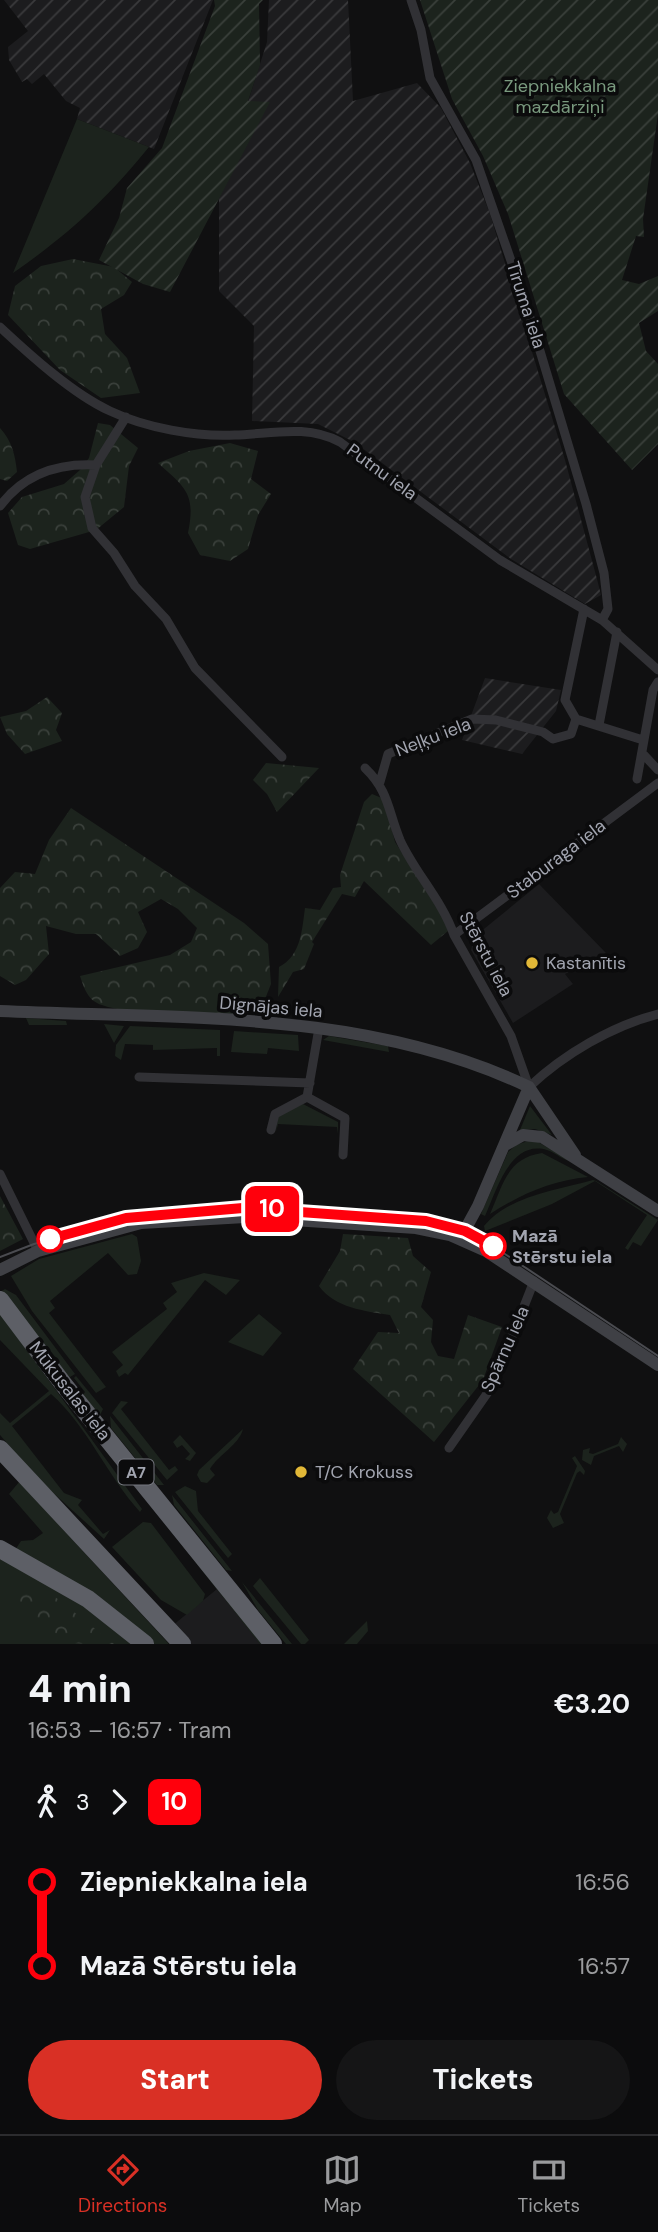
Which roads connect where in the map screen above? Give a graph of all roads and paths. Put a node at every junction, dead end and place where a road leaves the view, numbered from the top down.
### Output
1 (411, 0) edge
2 (0, 327) edge
3 (126, 417) junction
4 (96, 465) junction
5 (0, 506) edge
6 (584, 609) junction
7 (602, 620) junction
8 (617, 632) junction
9 (658, 670) edge
10 (658, 682) edge
11 (576, 719) junction
12 (598, 725) junction
13 (643, 740) junction
14 (644, 755) junction
15 (282, 757) dead end
16 (365, 768) dead end
17 (658, 770) edge
18 (637, 779) dead end
19 (380, 782) junction
20 (658, 783) edge
21 (454, 935) junction
22 (0, 1011) edge
23 (658, 1014) edge
24 (319, 1028) junction
25 (139, 1077) dead end
26 (310, 1083) junction
27 (529, 1087) junction
28 (307, 1097) junction
29 (271, 1130) dead end
30 (506, 1145) junction
31 (343, 1155) dead end
32 (577, 1158) junction
33 (0, 1174) edge
34 (658, 1211) edge
35 (460, 1239) junction
36 (38, 1251) junction
37 (0, 1270) edge
38 (534, 1282) junction
39 (0, 1300) edge
40 (658, 1365) edge
41 (449, 1448) dead end
42 (0, 1449) edge
43 (0, 1549) edge
44 (145, 1644) edge
45 (182, 1644) edge
46 (273, 1644) edge

1 - 7 street, Tīruma iela
2 - 3 street, Putnu iela
3 - 4 street
3 - 6 street, Putnu iela
4 - 5 street
4 - 15 street
6 - 7 street, Putnu iela
6 - 11 street
7 - 8 street, Putnu iela
8 - 9 street, Putnu iela
8 - 12 street
10 - 13 street
11 - 12 street
11 - 19 street, Neļķu iela
12 - 13 street
13 - 14 street
14 - 17 street
14 - 18 street
16 - 19 street, Stērstu iela
19 - 21 street, Stērstu iela
20 - 21 street, Staburaga iela
21 - 27 street, Stērstu iela
22 - 24 main road, Dignājas iela
23 - 27 street
24 - 26 street
24 - 27 main road, Dignājas iela
25 - 26 street
26 - 28 street
27 - 30 main road
27 - 32 main road, Stērstu iela
28 - 29 street
28 - 31 street
30 - 32 main road, Stērstu iela
30 - 35 main road
32 - 34 main road, Stērstu iela
33 - 36 street
35 - 36 main road
35 - 38 main road
36 - 37 main road
38 - 40 main road
38 - 41 street, Spārnu iela
39 - 46 highway, Mūkusalas iela / A7
42 - 45 highway
43 - 44 highway

